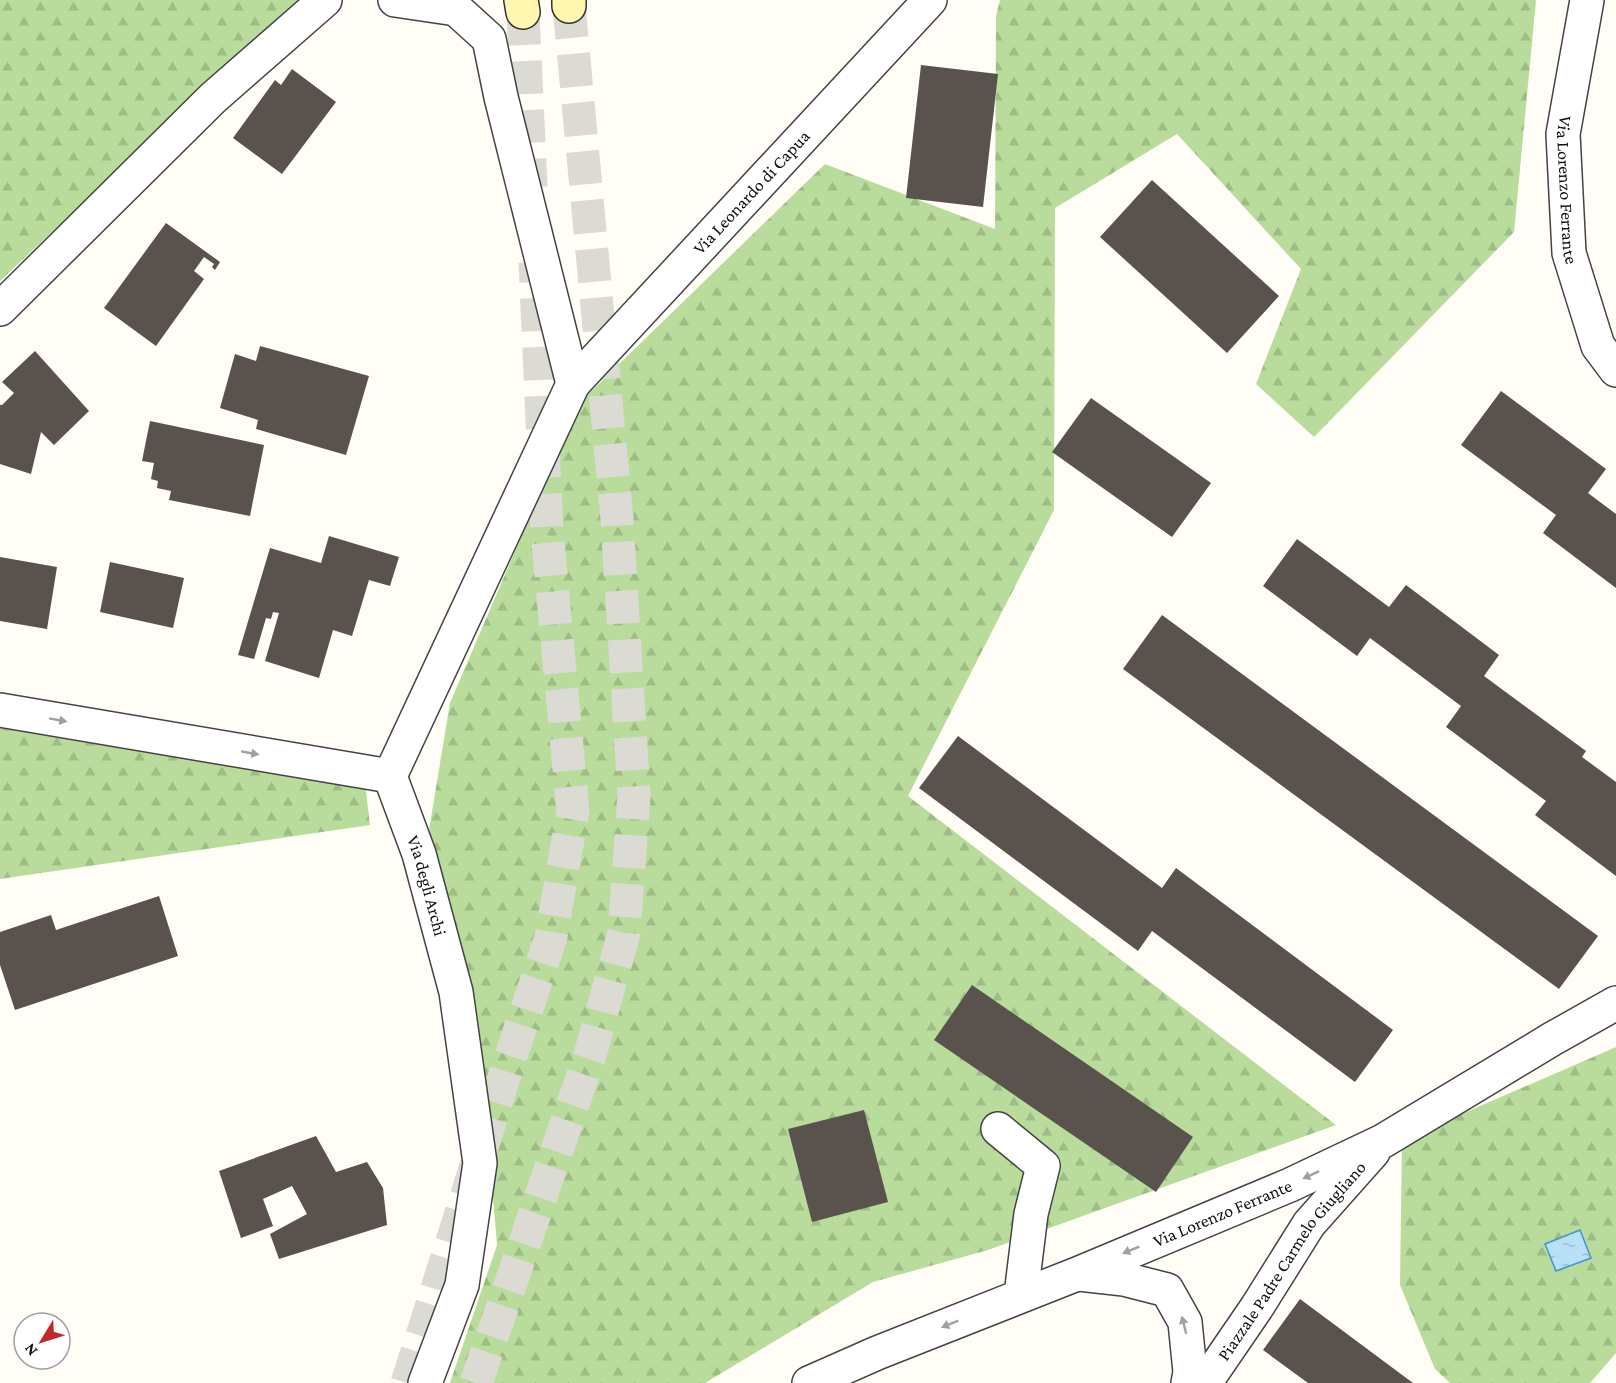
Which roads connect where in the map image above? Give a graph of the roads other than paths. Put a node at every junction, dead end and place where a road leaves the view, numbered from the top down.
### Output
1 (325, 0) edge
2 (395, 0) edge
3 (930, 0) edge
4 (1587, 0) edge
5 (0, 309) edge
6 (1616, 370) edge
7 (573, 384) junction
8 (0, 710) edge
9 (390, 776) junction
10 (1616, 1003) edge
11 (998, 1129) dead end
12 (1383, 1141) junction
13 (1077, 1274) junction
14 (1021, 1295) junction
15 (425, 1383) edge
16 (809, 1383) edge
17 (1188, 1383) edge
18 (1205, 1383) edge

1 - 5 street
2 - 7 street
3 - 7 street, Via Leonardo di Capua
4 - 6 street, Via Lorenzo Ferrante
7 - 9 street, Via Leonardo di Capua
8 -> 9 street
9 - 15 street, Via degli Archi
10 - 12 street, Via Lorenzo Ferrante
11 - 14 street
12 -> 13 street, Via Lorenzo Ferrante
12 - 18 street, Piazzale Padre Carmelo Giugliano
13 - 14 street, Via Lorenzo Ferrante
17 -> 13 street
14 -> 16 street, Via Lorenzo Ferrante

